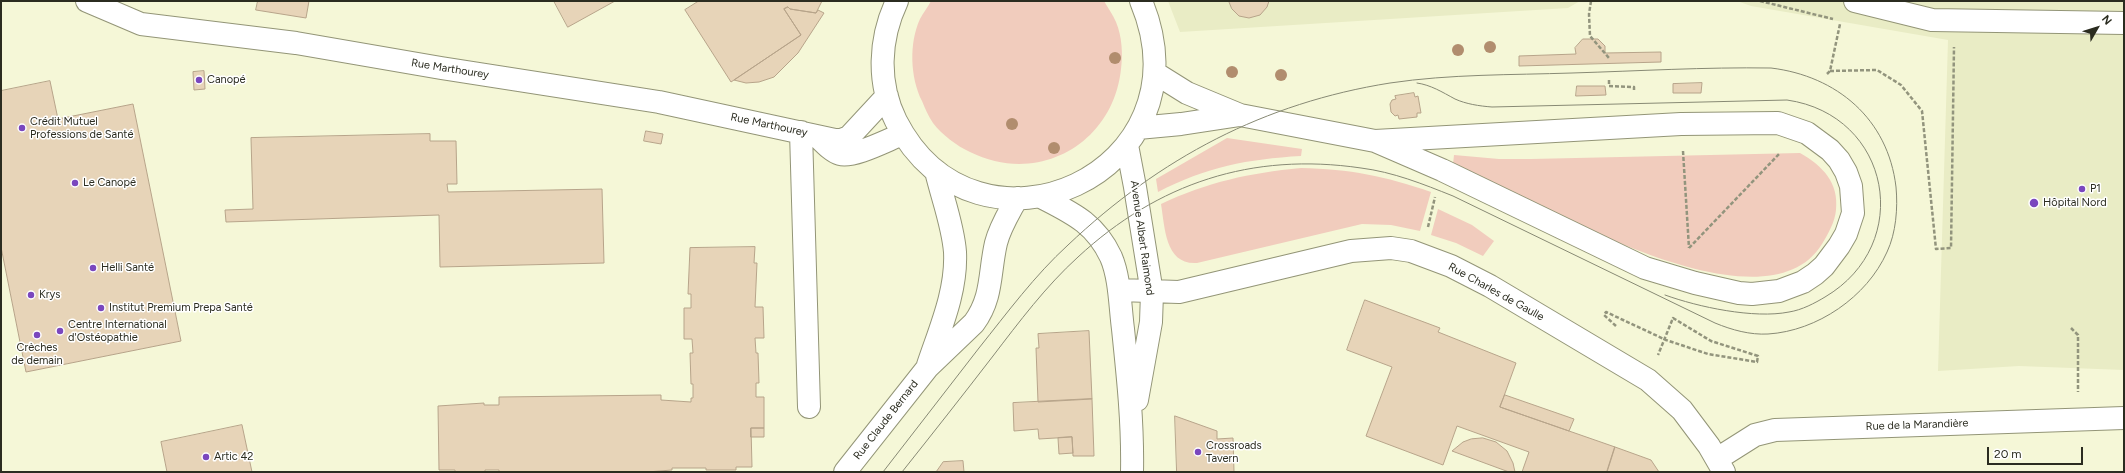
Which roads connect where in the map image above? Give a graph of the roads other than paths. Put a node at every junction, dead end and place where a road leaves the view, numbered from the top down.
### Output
1 (87, 1) edge
2 (897, 1) edge
3 (1855, 1) edge
4 (1149, 6) edge
5 (2124, 23) edge
6 (1155, 73) junction
7 (887, 96) junction
8 (1240, 115) junction
9 (808, 133) junction
10 (903, 134) junction
11 (1132, 137) junction
12 (1375, 140) junction
13 (936, 170) junction
14 (1041, 196) junction
15 (1016, 198) junction
16 (1119, 290) junction
17 (1152, 292) junction
18 (928, 367) junction
19 (809, 407) dead end
20 (2124, 418) edge
21 (1133, 427) junction
22 (1721, 466) edge
23 (845, 472) edge
24 (1132, 472) edge

1 - 9 street, Rue Marthourey
2 - 7 street
3 - 5 street
4 - 6 street
6 - 8 street
6 - 11 street
7 - 9 street, Rue Marthourey
7 - 10 street
8 - 11 street
8 - 12 street
9 - 10 street, Rue Marthourey
9 - 19 street
10 - 13 street
11 - 14 street
11 - 17 street, Avenue Albert Raimond
12 - 12 street
13 - 15 street
13 - 18 street, Rue Claude Bernard
14 - 15 street
14 - 16 street, Avenue Albert Raimond
15 - 18 street, Rue Claude Bernard
16 - 17 street, Rue Charles de Gaulle
16 - 21 street, Avenue Albert Raimond
17 - 21 street, Avenue Albert Raimond
17 - 22 street, Rue Charles de Gaulle
18 - 23 street, Rue Claude Bernard
20 - 22 street, Rue de la Marandière
21 - 24 street, Avenue Albert Raimond

